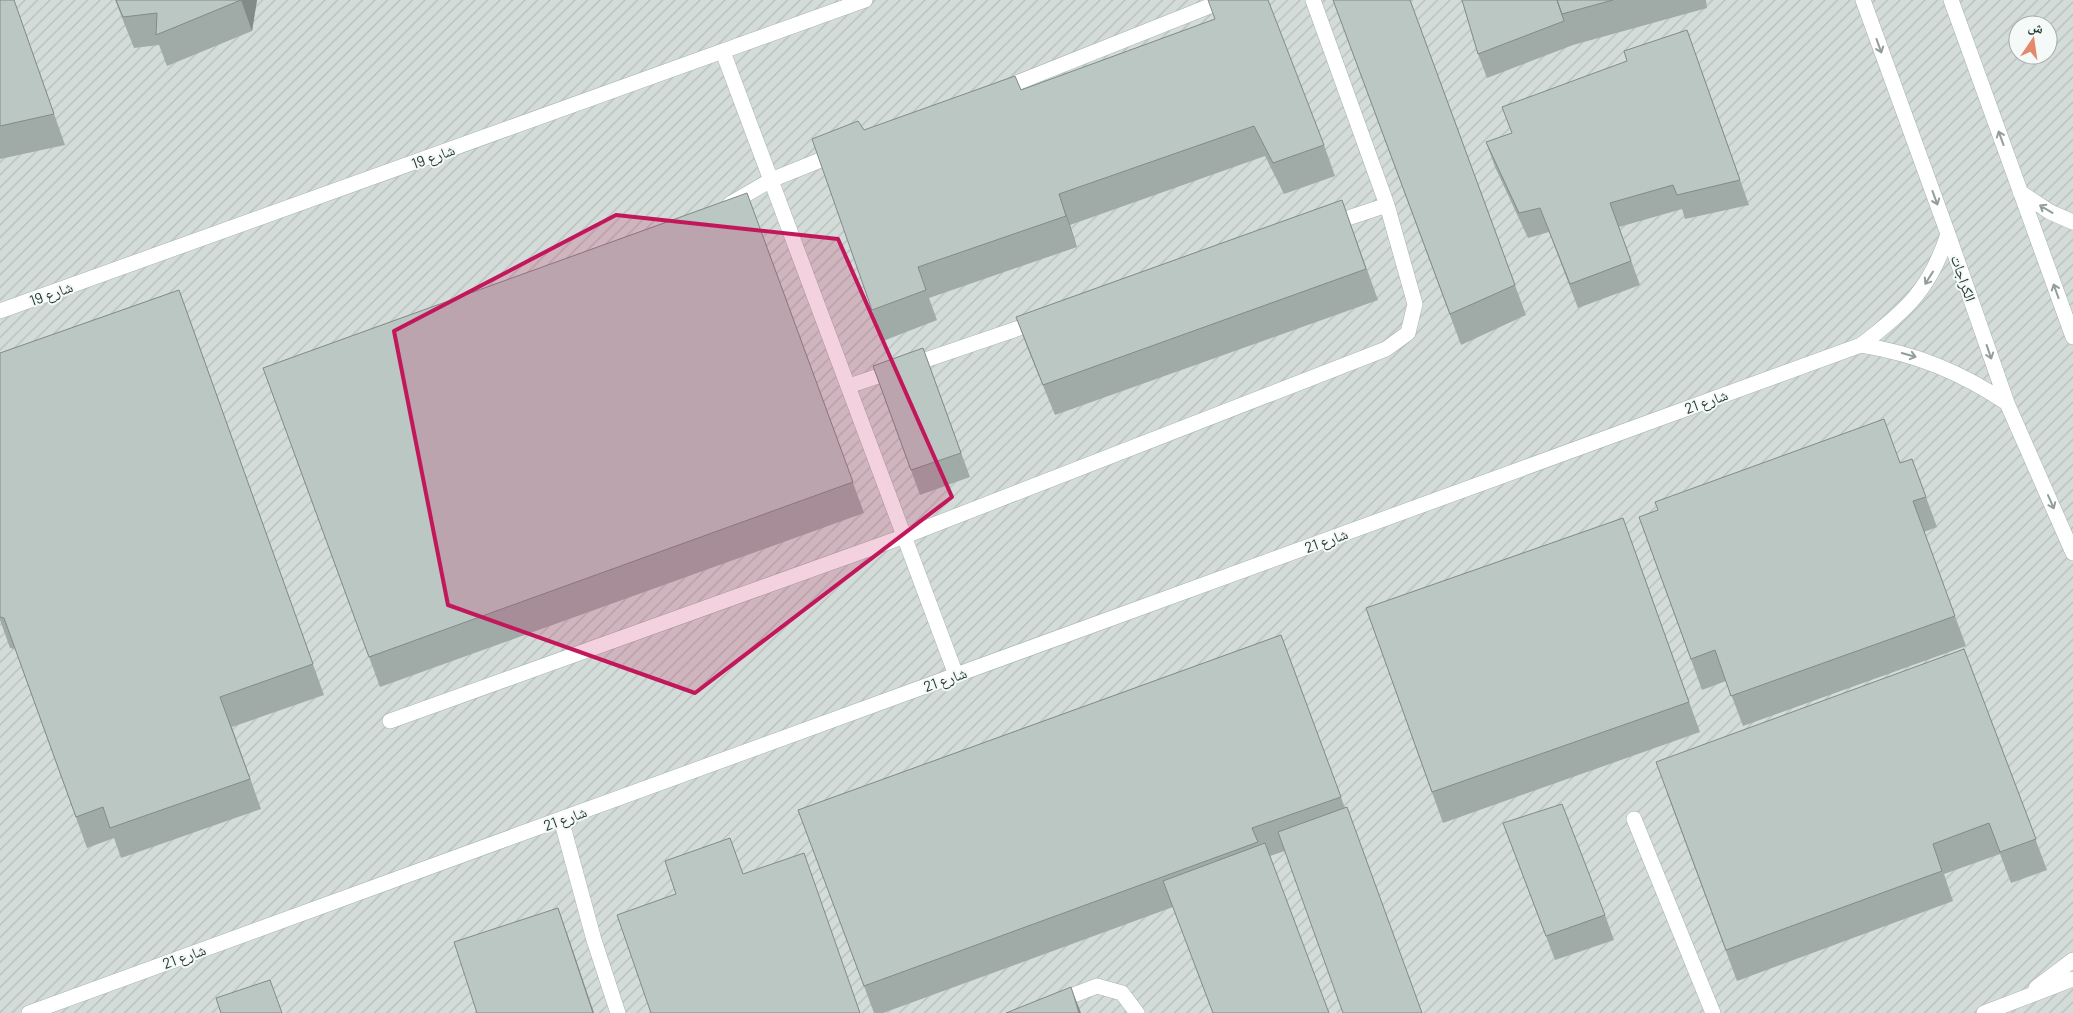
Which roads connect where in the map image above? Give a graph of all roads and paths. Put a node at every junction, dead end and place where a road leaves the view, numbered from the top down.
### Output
1 (865, 0) edge
2 (1225, 0) edge
3 (1314, 0) edge
4 (1863, 0) edge
5 (1951, 0) edge
6 (724, 52) junction
7 (984, 95) edge
8 (855, 147) edge
9 (772, 180) junction
10 (2020, 192) junction
11 (1388, 205) junction
12 (716, 210) edge
13 (2073, 222) edge
14 (1312, 230) edge
15 (1948, 234) junction
16 (0, 311) edge
17 (1058, 315) edge
18 (2073, 337) edge
19 (1861, 345) junction
20 (849, 386) junction
21 (2007, 403) junction
22 (905, 536) junction
23 (2073, 553) edge
24 (956, 675) junction
25 (390, 721) dead end
26 (561, 819) junction
27 (1634, 819) dead end
28 (2073, 960) edge
29 (2073, 979) edge
30 (2024, 998) junction
31 (29, 1013) edge
32 (618, 1013) edge
33 (1027, 1013) edge
34 (1136, 1013) edge
35 (1713, 1013) edge
36 (1984, 1013) edge

1 - 6 street, شارع 19
2 - 7 street
3 - 11 street
4 -> 15 street, الكراجات
10 -> 5 street
6 - 9 street
6 - 16 street, شارع 19
8 - 9 street
9 - 12 street
9 - 20 street
13 -> 10 street
18 -> 10 street
11 - 14 street
11 - 22 street
15 -> 19 street, شارع 21
15 -> 21 street, الكراجات
17 - 20 street
19 -> 21 street, شارع 21
19 - 24 street, شارع 21
20 - 22 street
21 -> 23 street, الكراجات
22 - 24 street
22 - 25 street
24 - 26 street, شارع 21
26 - 31 street, شارع 21
26 - 32 street
27 - 35 street
28 - 30 street
29 - 30 street
30 - 36 street
33 - 34 street

